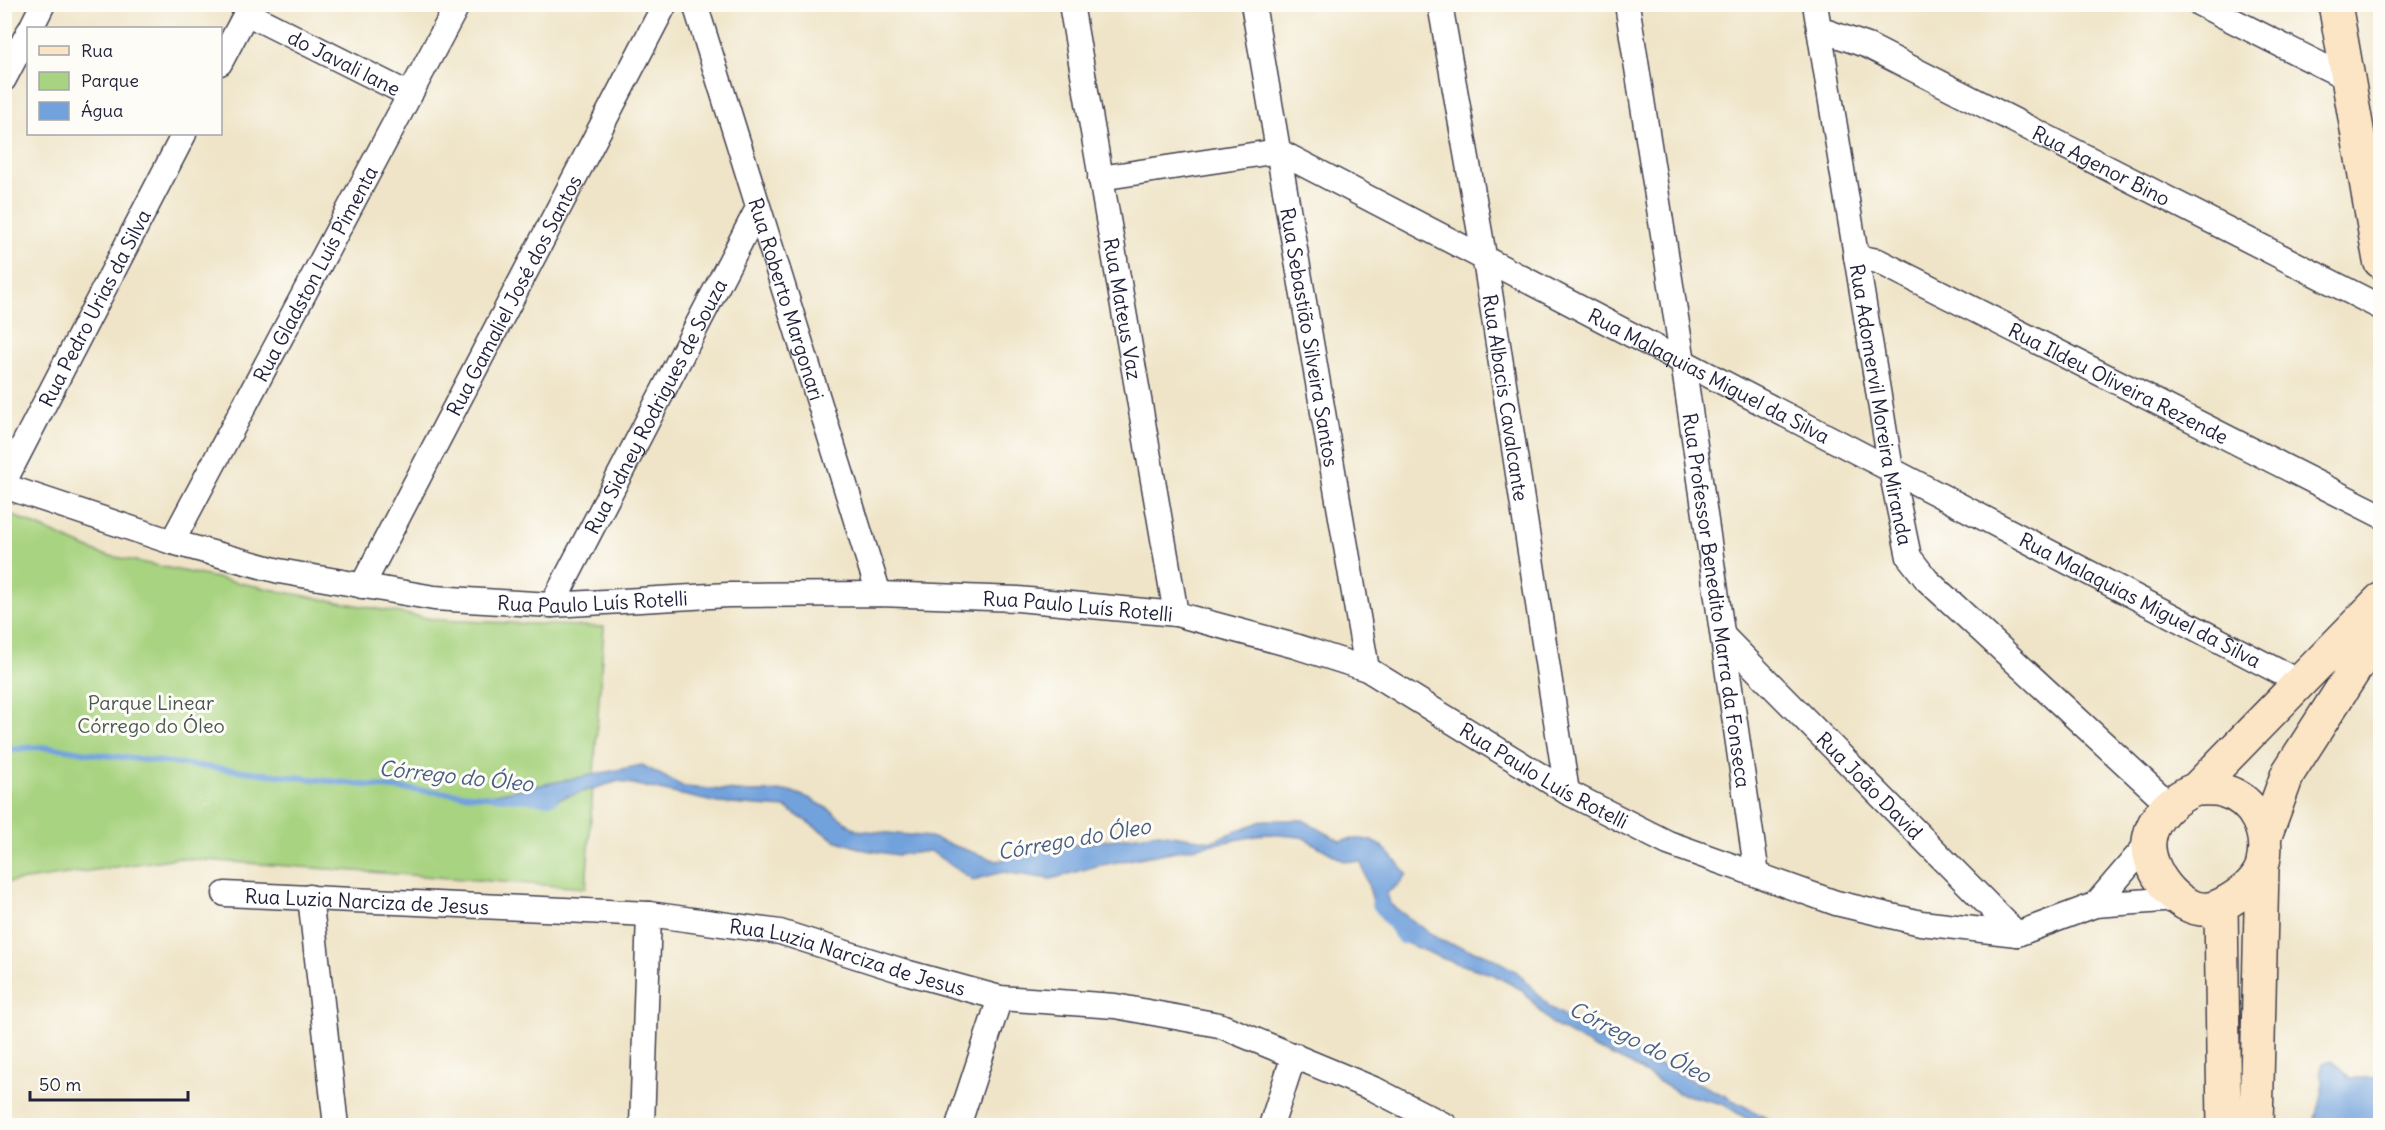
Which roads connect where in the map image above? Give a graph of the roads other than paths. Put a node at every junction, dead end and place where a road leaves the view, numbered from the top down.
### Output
1 (44, 4) edge
2 (458, 4) edge
3 (665, 4) edge
4 (695, 4) edge
5 (1071, 4) edge
6 (1253, 4) edge
7 (1440, 4) edge
8 (1627, 4) edge
9 (1815, 4) edge
10 (2200, 4) edge
11 (2335, 4) edge
12 (248, 9) edge
13 (32, 27) edge
14 (1819, 29) junction
15 (27, 35) edge
16 (222, 59) edge
17 (2347, 78) junction
18 (4, 79) edge
19 (410, 95) junction
20 (183, 135) edge
21 (1278, 151) junction
22 (1100, 178) junction
23 (758, 208) junction
24 (1856, 257) junction
25 (1484, 258) junction
26 (2380, 261) edge
27 (2380, 307) edge
28 (1683, 362) junction
29 (1891, 470) junction
30 (4, 484) edge
31 (2380, 515) edge
32 (172, 542) junction
33 (362, 586) junction
34 (879, 594) junction
35 (2380, 600) edge
36 (552, 604) junction
37 (1176, 614) junction
38 (2380, 630) edge
39 (1724, 637) junction
40 (1367, 669) junction
41 (2299, 682) junction
42 (1567, 792) junction
43 (2183, 797) junction
44 (2265, 836) junction
45 (2149, 842) junction
46 (2262, 868) junction
47 (1757, 875) junction
48 (225, 894) dead end
49 (310, 897) junction
50 (2177, 899) junction
51 (2095, 905) junction
52 (2221, 906) junction
53 (649, 914) junction
54 (2017, 934) junction
55 (1000, 998) junction
56 (1294, 1055) junction
57 (336, 1125) edge
58 (642, 1125) edge
59 (958, 1125) edge
60 (1271, 1125) edge
61 (1446, 1125) edge
62 (2224, 1125) edge
63 (2256, 1125) edge

1 - 13 street
2 - 19 street, Rua Gladston Luís Pimenta
3 - 33 street, Rua Gamaliel José dos Santos
4 - 23 street, Rua Roberto Margonari
5 - 22 street, Rua Mateus Vaz
6 - 21 street, Rua Sebastião Silveira Santos
7 - 25 street, Rua Albacis Cavalcante
8 - 28 street, Rua Professor Benedito Marra da Fonseca
9 - 14 street, Rua Adomervil Moreira Miranda
10 - 17 street
11 - 17 street
12 - 16 street
12 - 19 street, do Javali lane
14 - 24 street, Rua Adomervil Moreira Miranda
14 - 27 street, Rua Agenor Bino
15 - 18 street
17 - 26 street
19 - 32 street, Rua Gladston Luís Pimenta
20 - 30 street, Rua Pedro Urias da Silva
21 - 22 street
21 - 25 street, Rua Malaquias Miguel da Silva
21 - 40 street, Rua Sebastião Silveira Santos
22 - 37 street, Rua Mateus Vaz
23 - 34 street, Rua Roberto Margonari
23 - 36 street, Rua Sidney Rodrigues de Souza
24 - 29 street, Rua Adomervil Moreira Miranda
24 - 31 street, Rua Ildeu Oliveira Rezende
25 - 28 street, Rua Malaquias Miguel da Silva
25 - 42 street, Rua Albacis Cavalcante
28 - 29 street, Rua Malaquias Miguel da Silva
28 - 39 street, Rua Professor Benedito Marra da Fonseca
29 - 41 street, Rua Malaquias Miguel da Silva
29 - 43 street, Rua Adomervil Moreira Miranda
30 - 32 street, Rua Paulo Luís Rotelli
32 - 33 street, Rua Paulo Luís Rotelli
33 - 36 street, Rua Paulo Luís Rotelli
34 - 36 street, Rua Paulo Luís Rotelli
34 - 37 street, Rua Paulo Luís Rotelli
35 - 41 street
37 - 40 street, Rua Paulo Luís Rotelli
38 - 44 street
39 - 47 street, Rua Professor Benedito Marra da Fonseca
39 - 54 street, Rua João David
40 - 42 street, Rua Paulo Luís Rotelli
41 - 43 street
42 - 47 street, Rua Paulo Luís Rotelli
43 - 44 street
43 - 45 street
44 - 46 street
45 - 50 street
45 - 51 street, Rua Paulo Luís Rotelli
46 - 52 street
46 - 63 street
47 - 54 street, Rua Paulo Luís Rotelli
48 - 49 street, Rua Luzia Narciza de Jesus
49 - 53 street, Rua Luzia Narciza de Jesus
49 - 57 street
50 - 51 street, Rua Paulo Luís Rotelli
50 - 52 street
51 - 54 street, Rua Paulo Luís Rotelli
52 - 62 street
53 - 55 street, Rua Luzia Narciza de Jesus
53 - 58 street
55 - 56 street, Rua Luzia Narciza de Jesus
55 - 59 street
56 - 60 street
56 - 61 street, Rua Luzia Narciza de Jesus

